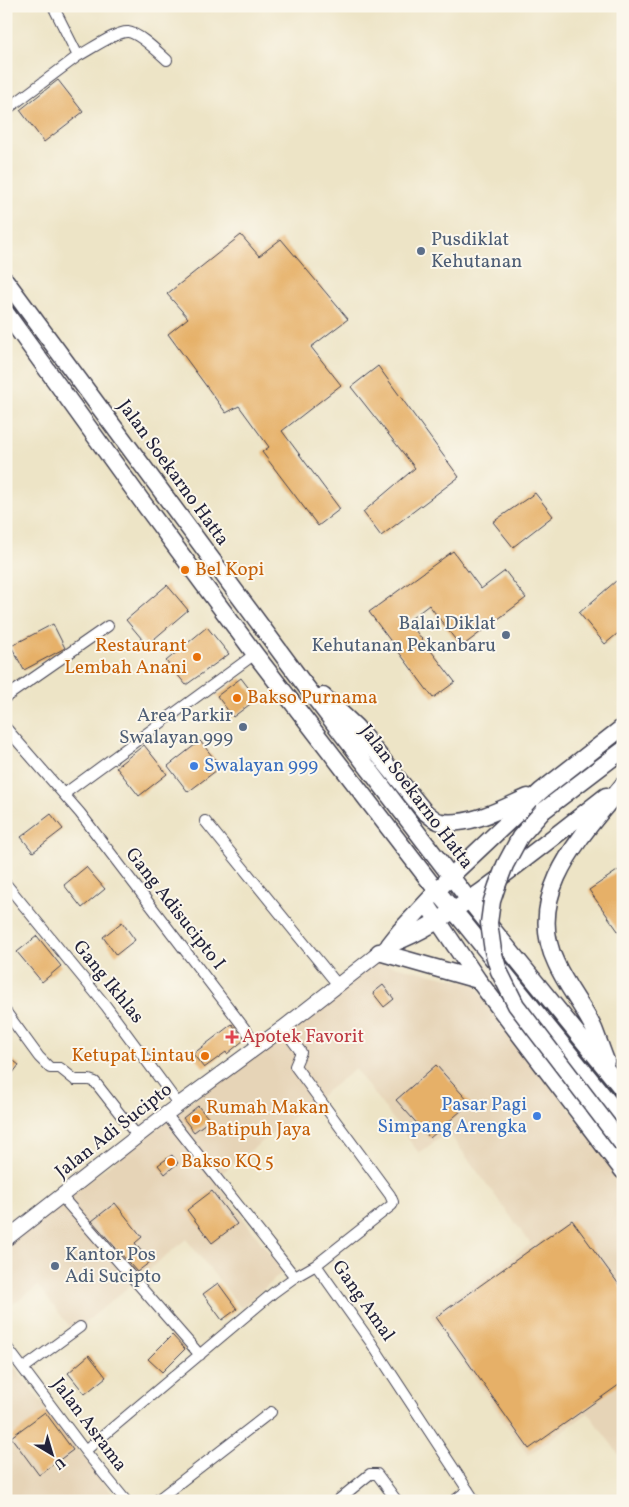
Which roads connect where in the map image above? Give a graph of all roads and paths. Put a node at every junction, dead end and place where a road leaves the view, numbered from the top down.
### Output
1 (53, 6) edge
2 (78, 56) junction
3 (167, 60) dead end
4 (6, 110) edge
5 (6, 281) edge
6 (6, 313) edge
7 (51, 342) junction
8 (36, 354) junction
9 (108, 626) dead end
10 (255, 654) junction
11 (301, 680) junction
12 (6, 697) edge
13 (623, 727) edge
14 (6, 728) edge
15 (623, 750) edge
16 (623, 784) edge
17 (541, 791) junction
18 (64, 794) junction
19 (205, 821) dead end
20 (451, 876) junction
21 (6, 884) edge
22 (431, 897) junction
23 (469, 900) junction
24 (454, 912) junction
25 (440, 921) junction
26 (384, 949) junction
27 (478, 980) junction
28 (338, 985) junction
29 (6, 1012) edge
30 (283, 1028) junction
31 (258, 1046) junction
32 (612, 1076) junction
33 (623, 1090) edge
34 (179, 1105) junction
35 (166, 1114) junction
36 (623, 1120) edge
37 (138, 1137) junction
38 (623, 1146) edge
39 (623, 1171) edge
40 (62, 1197) junction
41 (6, 1239) edge
42 (316, 1264) junction
43 (295, 1277) junction
44 (80, 1326) dead end
45 (6, 1346) edge
46 (200, 1355) junction
47 (24, 1368) junction
48 (271, 1412) dead end
49 (85, 1451) junction
50 (468, 1490) junction
51 (126, 1501) edge
52 (156, 1501) edge
53 (337, 1501) edge
54 (396, 1501) edge
55 (454, 1501) edge
56 (475, 1501) edge

1 - 2 street
2 - 3 street
2 - 4 street
5 - 7 main road, Jalan Soekarno Hatta
6 - 8 main road
7 - 8 main road
7 - 11 main road, Jalan Soekarno Hatta
8 - 10 main road
9 - 12 street
10 - 18 street
10 - 22 main road
11 - 17 main road
11 - 20 main road, Jalan Soekarno Hatta
13 - 17 main road
14 - 18 street, Gang Adisucipto I
15 - 38 main road, bridge
16 - 23 main road, Jalan Adi Sucipto
16 - 32 main road
17 - 20 main road, Jalan Adi Sucipto
18 - 31 street, Gang Adisucipto I
19 - 28 street
20 - 22 main road, Jalan Adi Sucipto
20 - 23 main road, Jalan Soekarno Hatta
21 - 34 street, Gang Ikhlas
22 - 24 main road
22 - 25 main road
22 - 26 main road, Jalan Adi Sucipto
23 - 24 main road, Jalan Adi Sucipto
23 - 32 main road, Jalan Soekarno Hatta
24 - 25 main road, Jalan Adi Sucipto
24 - 36 main road
25 - 26 main road, Jalan Adi Sucipto
25 - 27 main road
26 - 27 main road
26 - 28 main road, Jalan Adi Sucipto
27 - 39 main road
28 - 30 main road, Jalan Adi Sucipto
29 - 37 street
30 - 31 main road, Jalan Adi Sucipto
30 - 42 street
31 - 34 main road, Jalan Adi Sucipto
32 - 33 main road, Jalan Soekarno Hatta
34 - 35 main road, Jalan Adi Sucipto
35 - 37 main road, Jalan Adi Sucipto
35 - 43 street
37 - 40 main road, Jalan Adi Sucipto
40 - 41 main road, Jalan Adi Sucipto
40 - 46 street
42 - 43 street, Gang Amal
42 - 50 street, Gang Amal
43 - 46 street, Gang Amal
44 - 47 street
45 - 47 street, Jalan Asrama
46 - 49 street, Gang Amal
47 - 49 street, Jalan Asrama
48 - 52 street
49 - 51 street, Jalan Asrama
50 - 55 street
50 - 56 street, Gang Amal
53 - 54 street

